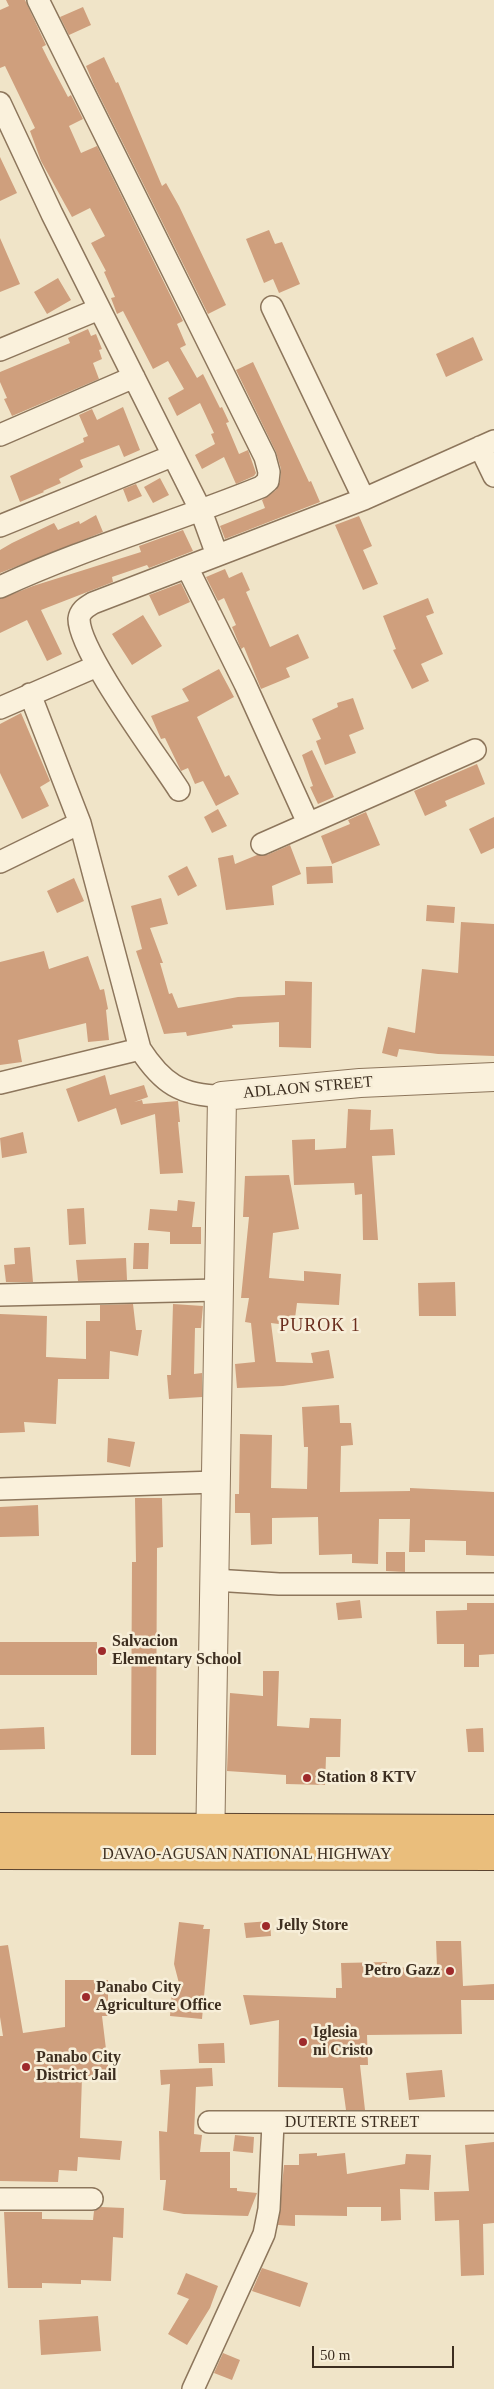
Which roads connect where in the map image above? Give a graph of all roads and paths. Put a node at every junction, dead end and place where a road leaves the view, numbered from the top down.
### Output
1 (38, 0) edge
2 (0, 104) edge
3 (272, 307) dead end
4 (99, 308) junction
5 (0, 350) edge
6 (134, 377) junction
7 (0, 435) edge
8 (487, 444) edge
9 (172, 456) junction
10 (494, 476) edge
11 (364, 499) junction
12 (201, 511) junction
13 (0, 526) edge
14 (218, 555) junction
15 (186, 567) junction
16 (0, 587) edge
17 (97, 666) junction
18 (30, 694) junction
19 (0, 708) edge
20 (475, 750) dead end
21 (179, 790) dead end
22 (308, 823) junction
23 (80, 824) junction
24 (262, 844) dead end
25 (0, 862) edge
26 (140, 1049) junction
27 (494, 1077) edge
28 (0, 1083) edge
29 (222, 1096) junction
30 (219, 1290) junction
31 (0, 1295) edge
32 (216, 1482) junction
33 (0, 1489) edge
34 (214, 1580) junction
35 (494, 1584) edge
36 (0, 1827) edge
37 (210, 1828) junction
38 (419, 1828) junction
39 (494, 1829) edge
40 (0, 1855) edge
41 (210, 1855) junction
42 (419, 1856) junction
43 (494, 1856) edge
44 (209, 2122) dead end
45 (494, 2122) edge
46 (273, 2123) junction
47 (0, 2198) edge
48 (92, 2199) dead end
49 (193, 2389) edge

1 - 12 street
2 - 4 street
3 - 11 street
4 - 5 street
4 - 6 street
6 - 7 street
6 - 9 street
8 - 10 street
8 - 11 street
9 - 12 street
9 - 13 street
11 - 14 street
12 - 14 street
12 - 16 street
14 - 15 street
15 - 17 street
15 - 22 street
17 - 18 street
17 - 21 street
18 - 19 street
18 - 23 street, ADLAON STREET
20 - 22 street
22 - 24 street
23 - 25 street
23 - 26 street, ADLAON STREET
26 - 28 street
26 - 29 street, ADLAON STREET
27 - 29 street, ADLAON STREET
29 - 30 street
30 - 31 street
30 - 32 street
32 - 33 street
32 - 34 street
34 - 35 street
34 - 37 street
36 - 37 highway, DAVAO-AGUSAN NATIONAL HIGHWAY
37 - 38 highway, DAVAO-AGUSAN NATIONAL HIGHWAY
37 - 41 street
38 - 39 highway, DAVAO-AGUSAN NATIONAL HIGHWAY
38 - 42 highway
40 - 41 highway, DAVAO-AGUSAN NATIONAL HIGHWAY
41 - 42 highway, DAVAO-AGUSAN NATIONAL HIGHWAY
42 - 43 highway, DAVAO-AGUSAN NATIONAL HIGHWAY
44 - 46 street, DUTERTE STREET
45 - 46 street, DUTERTE STREET
46 - 49 street
47 - 48 street

